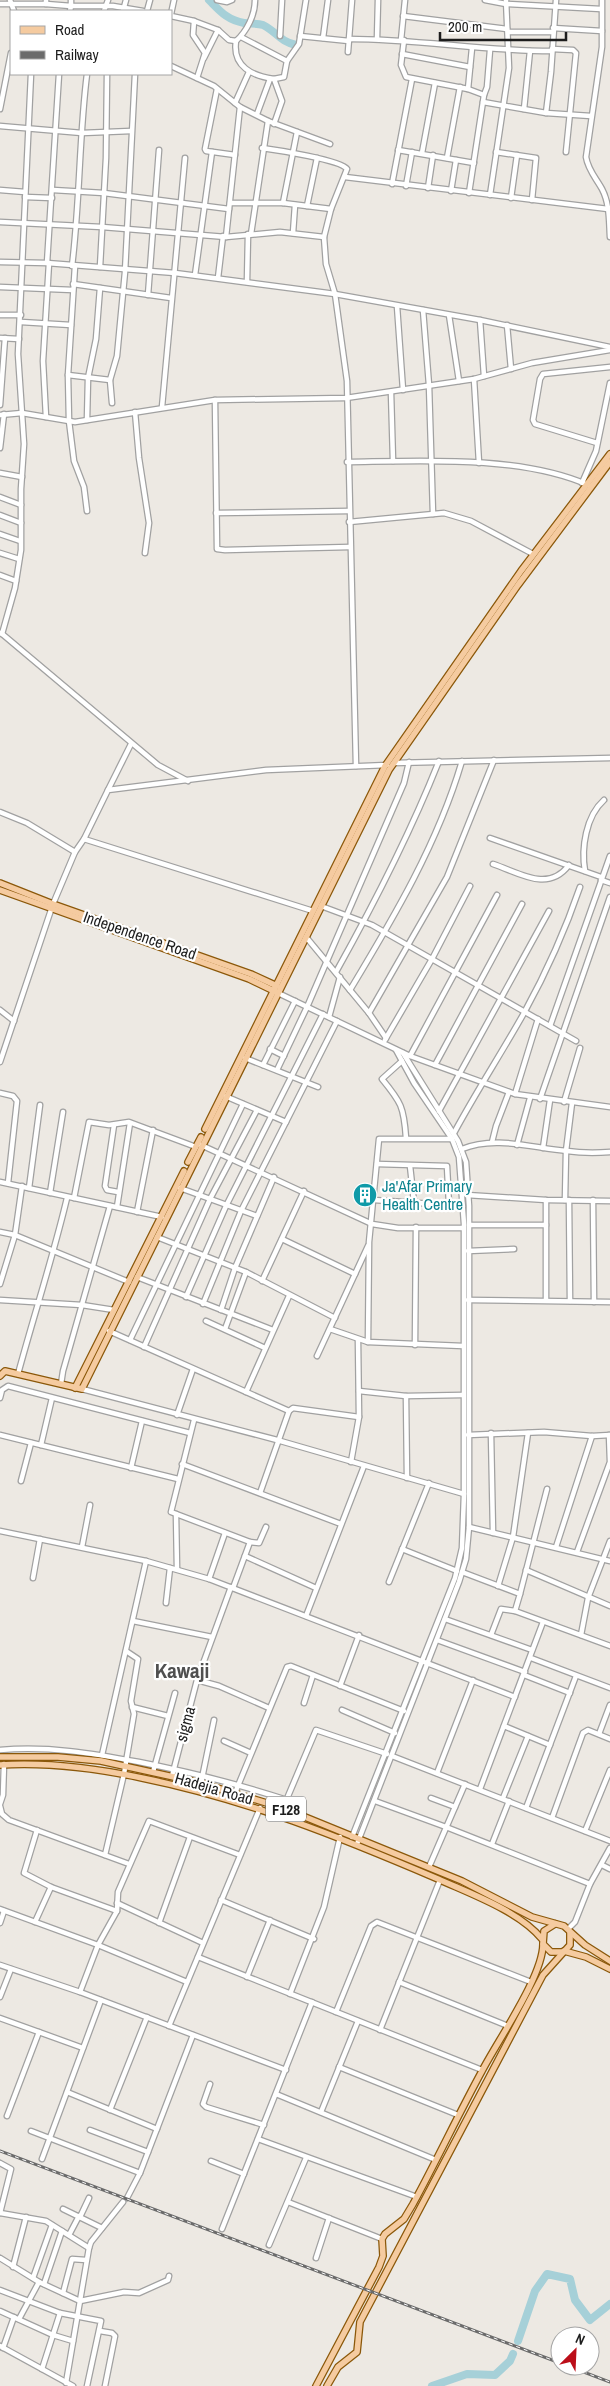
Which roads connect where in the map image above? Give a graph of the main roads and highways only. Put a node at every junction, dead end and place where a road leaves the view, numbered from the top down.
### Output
1 (610, 454) edge
2 (610, 462) edge
3 (587, 485) junction
4 (462, 660) junction
5 (347, 846) junction
6 (0, 883) edge
7 (0, 890) edge
8 (52, 907) junction
9 (276, 989) junction
10 (199, 1146) junction
11 (164, 1217) junction
12 (3, 1370) edge
13 (0, 1376) edge
14 (75, 1388) junction
15 (0, 1757) edge
16 (2, 1764) edge
17 (555, 1924) junction
18 (569, 1930) junction
19 (543, 1942) junction
20 (563, 1952) junction
21 (610, 1961) edge
22 (610, 1968) edge
23 (366, 2292) junction
24 (374, 2296) junction
25 (316, 2386) edge
26 (326, 2386) edge

1 - 3 main road
2 - 3 main road
3 - 4 main road
3 - 4 main road
4 - 5 main road
4 - 5 main road
5 - 9 main road
5 - 9 main road
6 - 8 main road, Independence Road
7 - 8 main road, Independence Road
8 - 9 main road, Independence Road
9 - 10 main road
9 - 10 main road
10 - 11 main road
10 - 11 main road
11 - 14 main road
11 - 14 main road
12 - 13 main road
12 - 14 main road
15 - 17 main road, Hadejia Road / F128
16 - 19 main road, Hadejia Road / F128
17 - 18 main road, F128
17 - 19 main road
18 - 20 main road
18 - 21 main road, F128
19 - 20 main road, F128
19 - 23 main road
20 - 22 main road, F128
20 - 24 main road
23 - 24 main road
23 - 25 main road
24 - 26 main road

